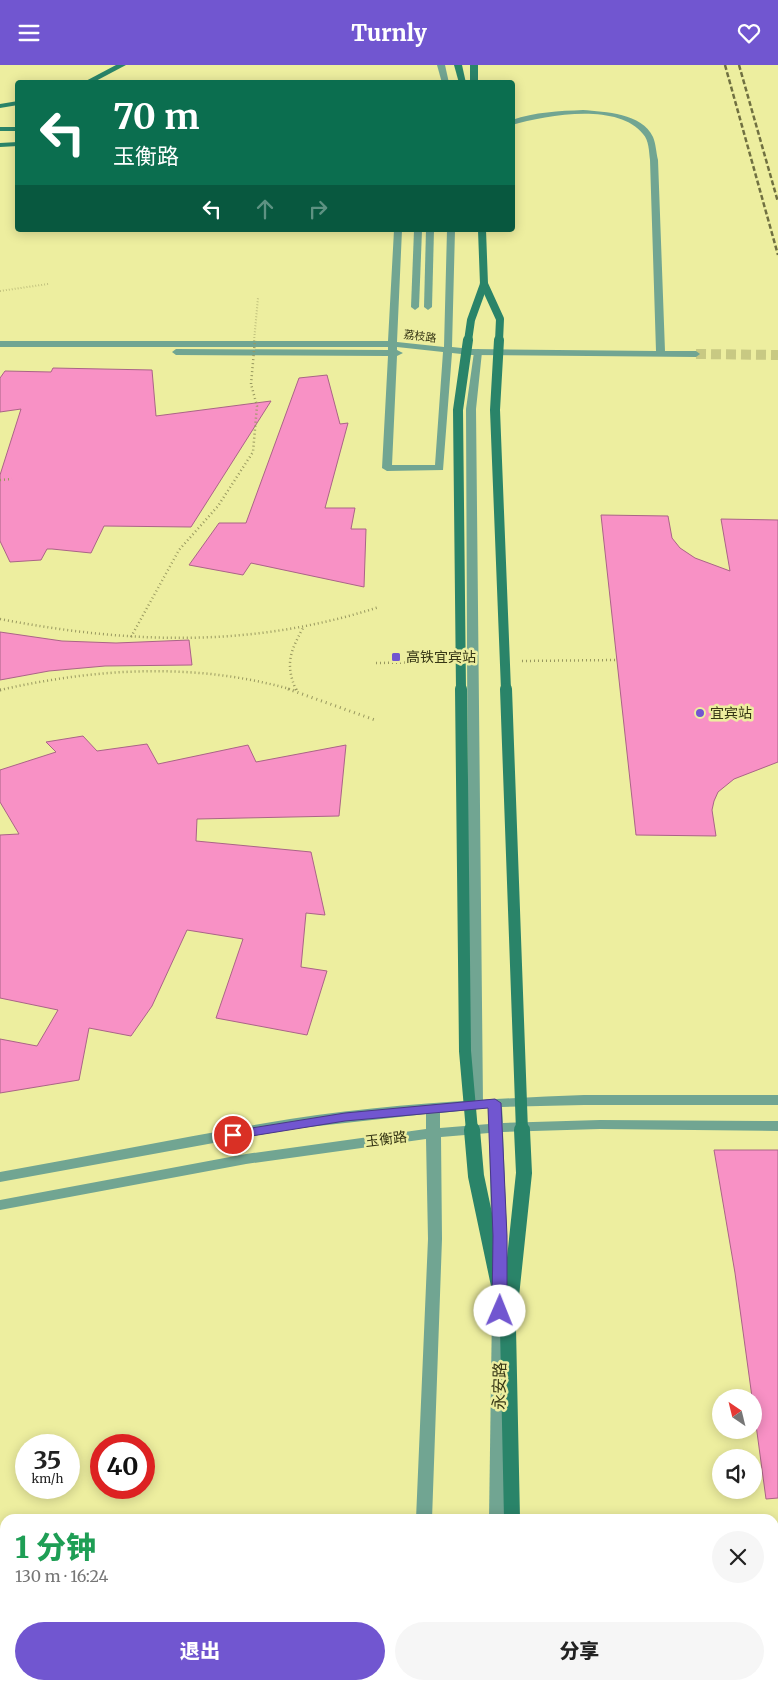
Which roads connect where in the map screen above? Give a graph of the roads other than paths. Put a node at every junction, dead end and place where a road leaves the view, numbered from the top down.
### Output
1 (122, 65) edge
2 (441, 65) edge
3 (458, 65) edge
4 (474, 65) edge
5 (91, 80) edge
6 (445, 80) edge
7 (462, 80) edge
8 (474, 80) edge
9 (15, 104) edge
10 (0, 106) edge
11 (515, 122) edge
12 (0, 129) edge
13 (15, 129) edge
14 (0, 145) edge
15 (15, 145) edge
16 (398, 232) edge
17 (418, 232) edge
18 (430, 232) edge
19 (451, 232) edge
20 (482, 232) edge
21 (484, 284) junction
22 (415, 307) dead end
23 (428, 307) dead end
24 (0, 344) edge
25 (6, 349) edge
26 (391, 349) junction
27 (449, 350) junction
28 (661, 350) junction
29 (696, 351) tunnel mouth
30 (478, 352) junction
31 (778, 1100) edge
32 (495, 1103) junction
33 (476, 1105) junction
34 (433, 1108) junction
35 (778, 1126) edge
36 (496, 1127) junction
37 (433, 1133) junction
38 (0, 1177) edge
39 (0, 1205) edge
40 (508, 1327) junction
41 (424, 1514) edge
42 (497, 1514) edge
43 (512, 1514) edge

1 - 5 main road
2 - 6 street
3 - 7 main road
4 - 8 main road
9 - 10 main road
11 - 28 street
12 - 13 main road
14 - 15 main road
16 - 26 street
17 - 22 street
18 - 23 street
19 - 27 street
20 - 21 main road, bridge
21 - 40 main road, bridge
21 - 40 main road, bridge
24 - 25 street, 荔枝路
25 - 26 street, 荔枝路
26 - 27 street, 荔枝路
26 - 27 street
27 - 30 street, 荔枝路
28 - 29 street, 荔枝路
28 - 30 street, 荔枝路
30 - 33 street
31 - 32 street, 玉衡路
32 - 33 street, 玉衡路
32 - 36 street, 永安路
33 - 34 street, 玉衡路
34 - 37 street
34 - 38 street, 玉衡路
35 - 36 street, 玉衡路
36 - 37 street, 玉衡路
36 - 42 street, 永安路
37 - 39 street, 玉衡路
37 - 41 street
40 - 43 main road, bridge

